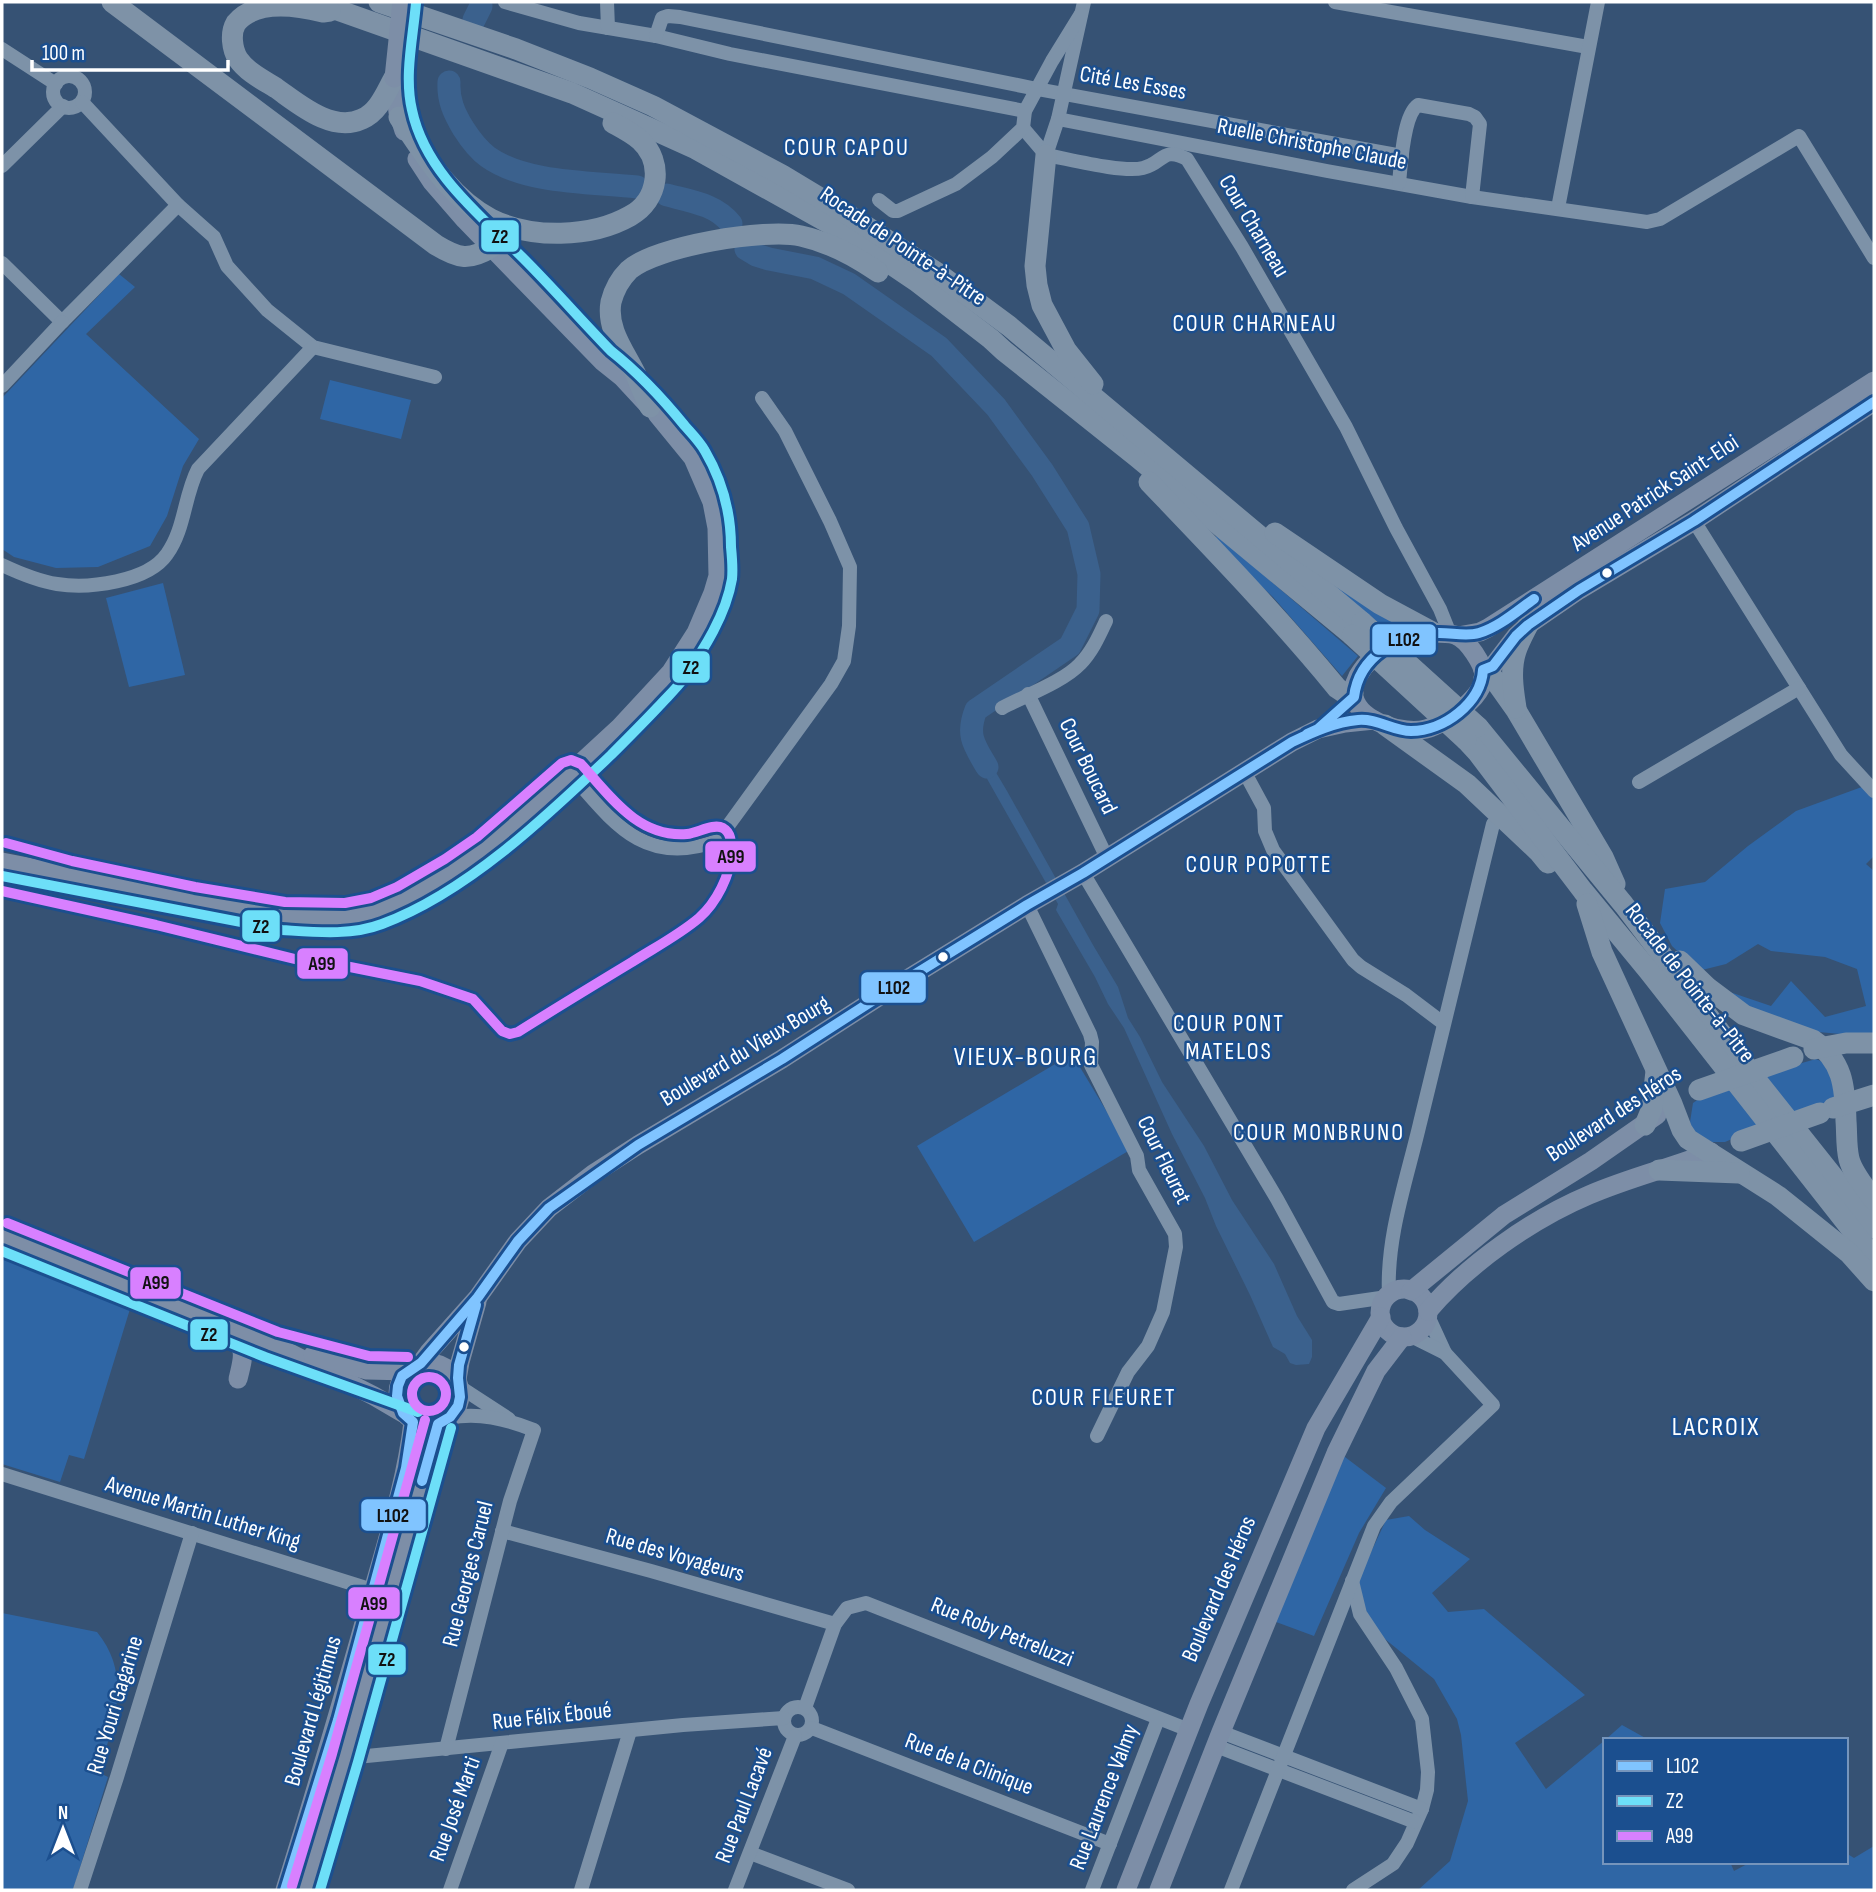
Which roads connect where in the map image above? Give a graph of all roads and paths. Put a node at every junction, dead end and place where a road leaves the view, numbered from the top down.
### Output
1 (112, 2) edge
2 (315, 2) edge
3 (379, 2) edge
4 (402, 2) edge
5 (505, 2) edge
6 (607, 2) edge
7 (1335, 2) edge
8 (1598, 2) edge
9 (1083, 8) edge
10 (343, 10) junction
11 (608, 28) junction
12 (656, 36) junction
13 (1588, 47) junction
14 (2, 49) edge
15 (394, 78) junction
16 (535, 79) junction
17 (56, 84) junction
18 (1037, 89) junction
19 (1063, 93) junction
20 (82, 102) junction
21 (62, 106) junction
22 (1025, 111) junction
23 (400, 117) junction
24 (1058, 119) junction
25 (1023, 128) junction
26 (1046, 155) junction
27 (1402, 156) junction
28 (2, 166) edge
29 (1399, 183) junction
30 (1472, 197) junction
31 (879, 200) dead end
32 (178, 205) junction
33 (1558, 208) junction
34 (492, 247) junction
35 (1874, 258) edge
36 (2, 263) edge
37 (62, 322) junction
38 (313, 347) junction
39 (1004, 351) junction
40 (1085, 375) junction
41 (435, 377) dead end
42 (1874, 382) edge
43 (2, 386) edge
44 (762, 398) dead end
45 (1874, 402) edge
46 (653, 410) junction
47 (1103, 431) junction
48 (1136, 433) junction
49 (1154, 447) junction
50 (1227, 500) junction
51 (1694, 521) junction
52 (2, 565) edge
53 (1106, 621) dead end
54 (1528, 625) junction
55 (1357, 629) junction
56 (1448, 634) junction
57 (1483, 674) junction
58 (1799, 688) junction
59 (1028, 694) junction
60 (1353, 695) junction
61 (1002, 708) dead end
62 (1516, 710) junction
63 (1379, 722) junction
64 (1318, 729) junction
65 (1472, 734) junction
66 (1244, 771) junction
67 (571, 774) junction
68 (1639, 782) dead end
69 (1874, 791) edge
70 (1493, 824) dead end
71 (1539, 852) junction
72 (2, 856) edge
73 (1107, 858) junction
74 (2, 862) edge
75 (1563, 865) junction
76 (69, 876) junction
77 (1076, 876) junction
78 (1615, 883) junction
79 (1583, 891) junction
80 (1035, 901) junction
81 (1624, 905) junction
82 (1593, 922) junction
83 (1637, 922) junction
84 (1657, 940) junction
85 (1443, 1023) junction
86 (1874, 1043) edge
87 (1822, 1046) junction
88 (1656, 1069) junction
89 (1874, 1095) edge
90 (1672, 1104) junction
91 (1845, 1104) junction
92 (1645, 1125) junction
93 (1711, 1152) junction
94 (1660, 1170) junction
95 (1744, 1174) junction
96 (1874, 1200) edge
97 (1874, 1228) edge
98 (2, 1236) edge
99 (1874, 1258) edge
100 (1874, 1281) edge
101 (118, 1283) junction
102 (478, 1297) junction
103 (1391, 1297) junction
104 (1428, 1313) junction
105 (1407, 1336) junction
106 (274, 1345) junction
107 (1446, 1353) junction
108 (414, 1367) junction
109 (238, 1379) dead end
110 (458, 1383) junction
111 (408, 1417) junction
112 (444, 1421) junction
113 (516, 1423) junction
114 (1097, 1436) dead end
115 (2, 1474) edge
116 (502, 1531) junction
117 (192, 1534) junction
118 (1352, 1581) junction
119 (382, 1593) junction
120 (835, 1624) junction
121 (805, 1708) junction
122 (784, 1718) junction
123 (1157, 1719) junction
124 (812, 1728) junction
125 (1189, 1730) junction
126 (630, 1731) junction
127 (795, 1736) junction
128 (1218, 1739) junction
129 (502, 1743) junction
130 (446, 1749) junction
131 (345, 1758) junction
132 (325, 1760) junction
133 (1280, 1763) junction
134 (1419, 1816) junction
135 (1110, 1844) junction
136 (750, 1853) junction
137 (80, 1890) edge
138 (285, 1890) edge
139 (304, 1890) edge
140 (450, 1890) edge
141 (581, 1890) edge
142 (735, 1890) edge
143 (848, 1890) edge
144 (1092, 1890) edge
145 (1126, 1890) edge
146 (1159, 1890) edge
147 (1231, 1890) edge
148 (1353, 1890) edge

1 - 34 highway
2 - 10 highway, Rocade de Pointe-à-Pitre
3 - 48 highway, Rocade de Pointe-à-Pitre
4 - 15 main road, bridge
5 - 11 street
6 - 11 street
7 - 13 street
8 - 13 street
9 - 18 street
9 - 19 street
10 - 15 highway
10 - 16 highway, Rocade de Pointe-à-Pitre
11 - 12 street
12 - 18 street, Cité Les Esses
12 - 22 street
13 - 33 street
14 - 17 street
15 - 23 main road
16 - 23 highway
16 - 39 highway, Rocade de Pointe-à-Pitre
17 - 20 street
17 - 21 street
18 - 19 street, Cité Les Esses
18 - 22 street
19 - 24 street
19 - 27 street, Cité Les Esses
20 - 21 street
20 - 32 street
21 - 28 street
22 - 25 street
23 - 34 main road
24 - 26 street
24 - 29 street, Ruelle Christophe Claude
25 - 26 street
25 - 31 street
26 - 40 highway
26 - 56 street, Cour Charneau
27 - 29 street
27 - 30 street
29 - 30 street, Ruelle Christophe Claude
30 - 33 street, Ruelle Christophe Claude
32 - 37 street
32 - 38 street
33 - 35 street, Ruelle Christophe Claude
34 - 46 main road
36 - 37 street
37 - 43 street
38 - 41 street
38 - 52 street
39 - 46 highway
39 - 47 highway, Rocade de Pointe-à-Pitre
40 - 48 highway
40 - 50 highway
42 - 56 main road, Avenue Patrick Saint-Eloi
44 - 67 street
45 - 51 main road, Avenue Patrick Saint-Eloi
46 - 67 main road
47 - 55 highway, Rocade de Pointe-à-Pitre
47 - 60 highway
48 - 49 highway, Rocade de Pointe-à-Pitre
49 - 50 highway
49 - 55 highway, Rocade de Pointe-à-Pitre
50 - 56 highway
51 - 54 main road, Avenue Patrick Saint-Eloi
51 - 58 street
53 - 59 street
54 - 57 main road, Avenue Patrick Saint-Eloi
54 - 62 highway
55 - 65 highway, bridge
56 - 57 main road
56 - 60 main road
57 - 62 highway
57 - 63 main road
58 - 68 street
58 - 69 street
59 - 61 street
59 - 73 street, Cour Boucard
60 - 63 main road
60 - 64 main road, Boulevard du Vieux Bourg
62 - 78 highway
63 - 64 main road, Boulevard du Vieux Bourg
63 - 71 highway
64 - 66 main road, Boulevard du Vieux Bourg
65 - 75 highway, Rocade de Pointe-à-Pitre
65 - 81 highway, Rocade de Pointe-à-Pitre
66 - 73 main road, Boulevard du Vieux Bourg
66 - 85 street
67 - 76 main road
70 - 85 street
71 - 75 highway
71 - 82 highway
72 - 76 main road
73 - 77 main road, Boulevard du Vieux Bourg
74 - 76 main road
75 - 79 highway, Rocade de Pointe-à-Pitre
77 - 80 main road, Boulevard du Vieux Bourg
77 - 103 street
78 - 81 highway
78 - 84 highway
79 - 82 highway
79 - 99 highway, Rocade de Pointe-à-Pitre
80 - 102 main road, Boulevard du Vieux Bourg
80 - 114 street, Cour Fleuret
81 - 83 highway, Rocade de Pointe-à-Pitre
82 - 88 highway
83 - 84 highway
83 - 97 highway, Rocade de Pointe-à-Pitre
84 - 87 highway
85 - 103 street
86 - 87 highway, Boulevard des Héros
87 - 90 highway, Boulevard des Héros, bridge
87 - 91 highway
88 - 90 highway
88 - 92 highway
89 - 91 highway
90 - 92 main road, Boulevard des Héros
90 - 93 highway
91 - 93 highway, bridge
91 - 96 highway
92 - 103 main road, Boulevard des Héros
93 - 94 main road
93 - 95 highway
94 - 95 highway
94 - 104 main road
95 - 100 highway
98 - 101 main road
101 - 106 main road
101 - 109 main road
102 - 108 main road, Boulevard du Vieux Bourg
102 - 110 main road, Boulevard du Vieux Bourg
103 - 104 main road
103 - 105 main road
103 - 125 main road, Boulevard des Héros
104 - 105 main road
104 - 107 street
105 - 107 street
105 - 128 main road
106 - 108 main road
106 - 111 main road
107 - 118 street
108 - 110 main road
108 - 111 main road
110 - 112 main road
110 - 113 street, Rue Georges Caruel
111 - 112 main road
111 - 119 main road, Boulevard Légitimus
112 - 113 street
112 - 119 main road, Boulevard Légitimus
113 - 116 street, Rue Georges Caruel
115 - 117 street, Avenue Martin Luther King
116 - 120 street, Rue des Voyageurs
116 - 130 street, Rue Georges Caruel
117 - 119 street, Avenue Martin Luther King
117 - 137 street, Rue Youri Gagarine
118 - 133 street
118 - 134 street
119 - 131 main road, Boulevard Légitimus
119 - 132 main road, Boulevard Légitimus
120 - 121 street
120 - 123 street, Rue Roby Petreluzzi
121 - 122 street
121 - 124 street
122 - 126 street, Rue Félix Éboué
122 - 127 street
123 - 125 street
123 - 135 street, Rue Laurence Valmy
124 - 127 street
124 - 135 street, Rue de la Clinique
125 - 145 main road, Boulevard des Héros
126 - 129 street, Rue Félix Éboué
126 - 141 street
127 - 136 street, Rue Paul Lacavé
128 - 133 street
128 - 146 main road
129 - 130 street, Rue Félix Éboué
129 - 140 street, Rue José Marti
130 - 131 street, Rue Félix Éboué
131 - 132 street, Rue Félix Éboué
131 - 139 main road, Boulevard Légitimus
132 - 138 main road, Boulevard Légitimus
133 - 134 street
133 - 147 street
134 - 148 street
135 - 144 street, Rue Laurence Valmy
136 - 142 street, Rue Paul Lacavé
136 - 143 street

